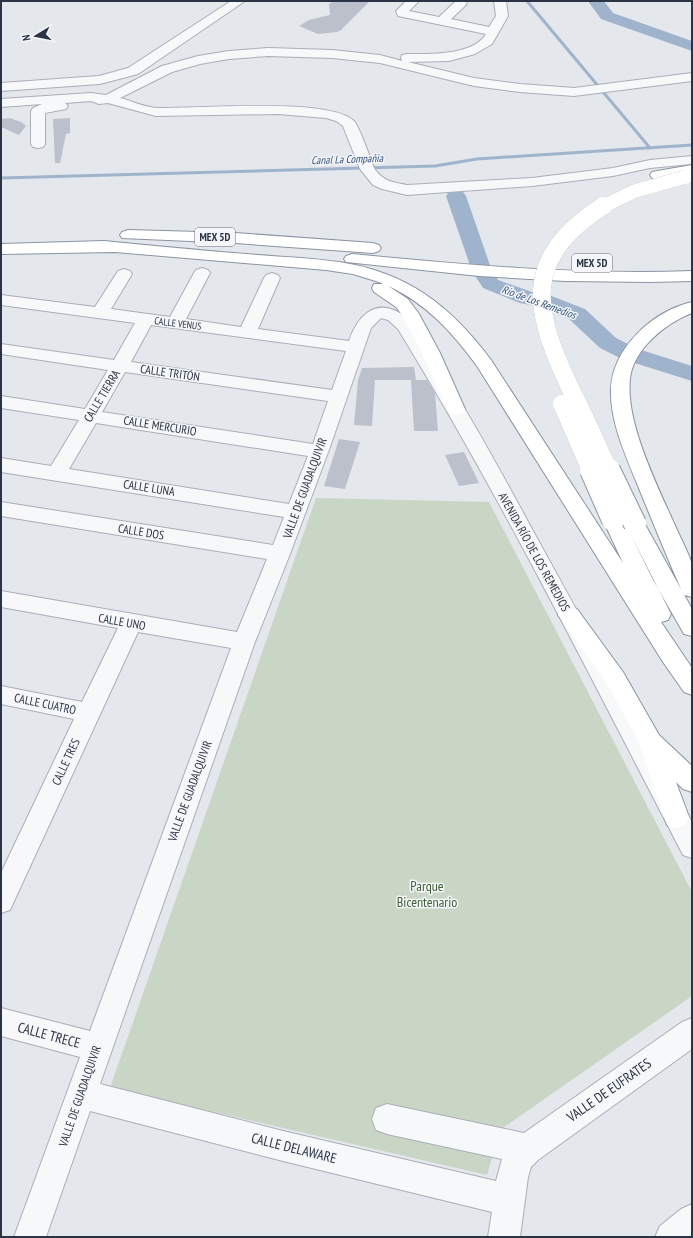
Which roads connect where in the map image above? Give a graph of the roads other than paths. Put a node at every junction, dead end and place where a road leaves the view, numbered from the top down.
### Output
1 (239, 1) edge
2 (412, 1) edge
3 (500, 1) edge
4 (462, 2) dead end
5 (442, 21) junction
6 (493, 32) junction
7 (380, 59) junction
8 (692, 77) edge
9 (1, 87) edge
10 (108, 100) junction
11 (1, 103) edge
12 (38, 144) dead end
13 (692, 160) edge
14 (690, 174) edge
15 (1, 236) edge
16 (104, 246) junction
17 (1, 249) edge
18 (428, 259) junction
19 (692, 261) edge
20 (492, 264) junction
21 (321, 266) junction
22 (202, 273) dead end
23 (124, 274) dead end
24 (692, 276) edge
25 (272, 278) dead end
26 (1, 300) edge
27 (692, 307) edge
28 (100, 314) junction
29 (146, 319) junction
30 (176, 322) junction
31 (247, 333) junction
32 (356, 347) junction
33 (1, 349) edge
34 (120, 365) junction
35 (339, 397) junction
36 (1, 402) edge
37 (456, 409) junction
38 (90, 415) junction
39 (319, 451) junction
40 (1, 465) edge
41 (57, 473) junction
42 (1, 509) edge
43 (296, 512) junction
44 (280, 554) junction
45 (692, 589) edge
46 (1, 599) edge
47 (569, 615) junction
48 (131, 624) junction
49 (692, 628) edge
50 (244, 642) junction
51 (692, 672) edge
52 (692, 686) edge
53 (1, 694) edge
54 (89, 713) junction
55 (648, 737) junction
56 (692, 782) edge
57 (676, 817) junction
58 (692, 846) edge
59 (1, 901) edge
60 (1, 1022) edge
61 (692, 1032) edge
62 (97, 1047) junction
63 (81, 1094) junction
64 (387, 1119) dead end
65 (527, 1149) junction
66 (509, 1200) junction
67 (692, 1220) edge
68 (30, 1237) edge
69 (504, 1237) edge
70 (671, 1237) edge

1 - 9 street
2 - 5 street
3 - 6 street
4 - 5 street
5 - 6 street
6 - 7 street
7 - 8 street
7 - 10 street
10 - 11 street
10 - 12 street
10 - 13 street
14 - 49 highway, bridge
14 - 51 highway, bridge
15 - 18 highway, MEX 5D
16 - 17 highway, MEX 5D
16 - 18 highway, MEX 5D
16 - 21 highway
18 - 20 highway, MEX 5D
19 - 20 highway, MEX 5D
20 - 24 highway, MEX 5D
21 - 37 highway
21 - 52 highway
22 - 30 street
23 - 28 street
25 - 31 street
26 - 28 street, CALLE VENUS
27 - 45 highway
28 - 29 street, CALLE VENUS
29 - 30 street, CALLE VENUS
29 - 34 street, CALLE TIERRA
30 - 31 street, CALLE VENUS
31 - 32 street, CALLE VENUS
32 - 35 street, VALLE DE GUADALQUIVIR
32 - 37 street, AVENIDA RÍO DE LOS REMEDIOS
33 - 34 street, CALLE TRITÓN
34 - 35 street, CALLE TRITÓN
34 - 38 street, CALLE TIERRA
35 - 39 street, VALLE DE GUADALQUIVIR
36 - 38 street, CALLE MERCURIO
37 - 47 street, AVENIDA RÍO DE LOS REMEDIOS
38 - 39 street, CALLE MERCURIO
38 - 41 street, CALLE TIERRA
39 - 43 street, VALLE DE GUADALQUIVIR
40 - 41 street, CALLE LUNA
41 - 43 street, CALLE LUNA
42 - 44 street, CALLE DOS
43 - 44 street, VALLE DE GUADALQUIVIR
44 - 50 street, VALLE DE GUADALQUIVIR
46 - 48 street, CALLE UNO
47 - 55 highway
47 - 57 street, AVENIDA RÍO DE LOS REMEDIOS
48 - 50 street, CALLE UNO
48 - 54 street, CALLE TRES
50 - 62 street, VALLE DE GUADALQUIVIR
53 - 54 street, CALLE CUATRO
54 - 59 street, CALLE TRES
55 - 56 highway
55 - 57 highway
57 - 58 street, AVENIDA RÍO DE LOS REMEDIOS
60 - 62 street, CALLE TRECE
61 - 65 street, VALLE DE EUFRATES
62 - 63 street, VALLE DE GUADALQUIVIR
63 - 66 street, CALLE DELAWARE
63 - 68 street, VALLE DE GUADALQUIVIR
64 - 65 street
65 - 66 street, VALLE DE EUFRATES
66 - 69 street, VALLE DE EUFRATES
67 - 70 street

